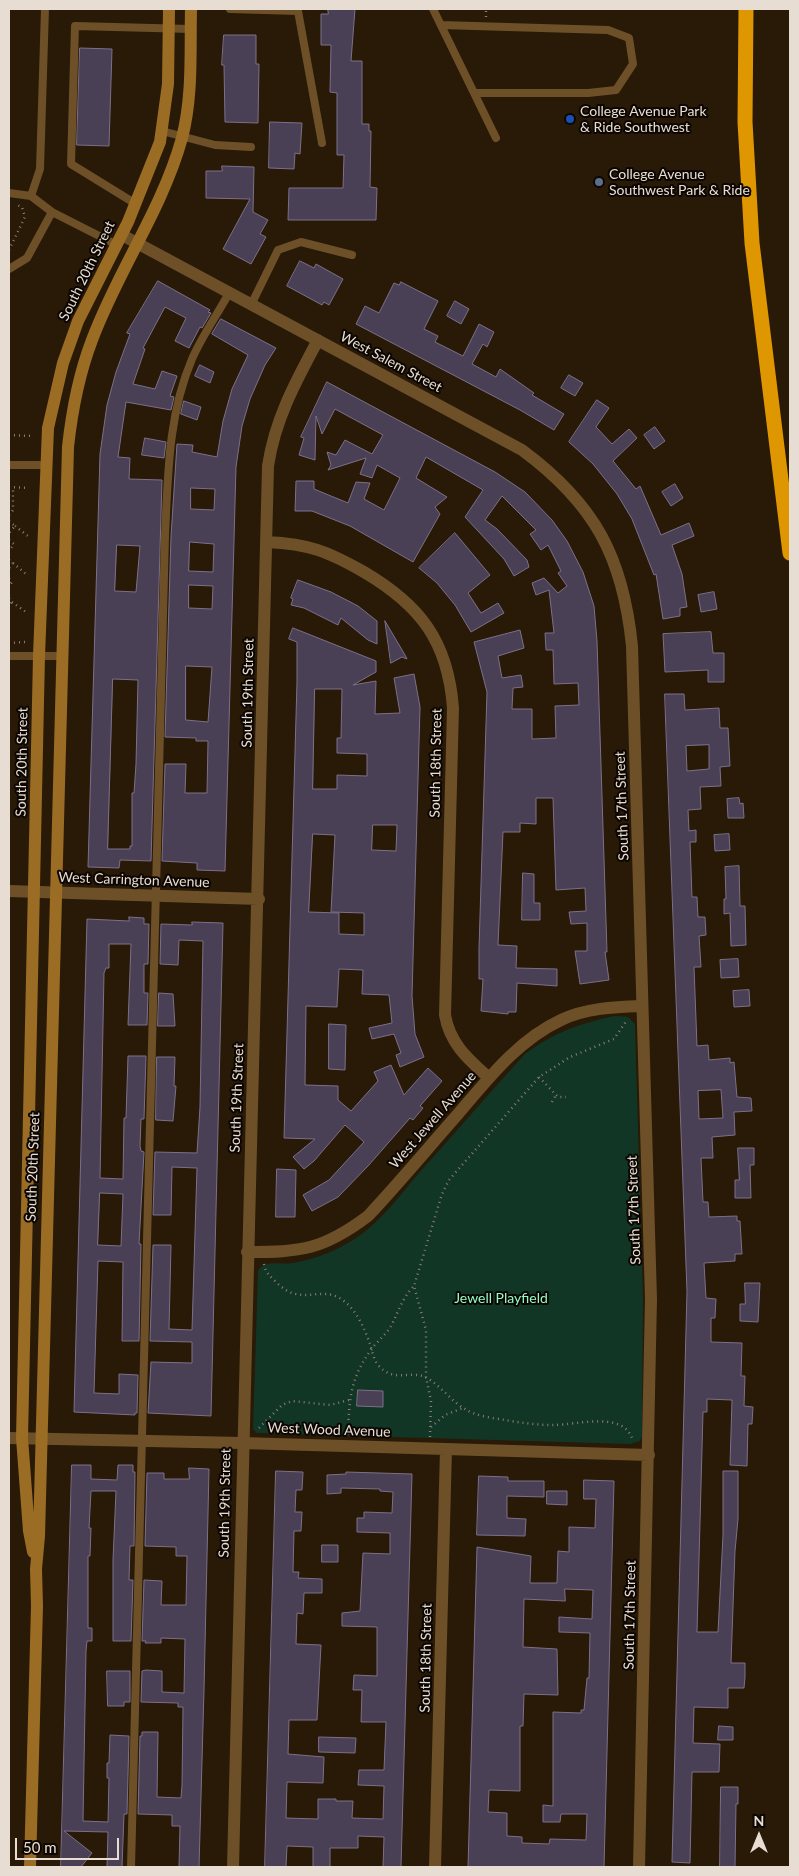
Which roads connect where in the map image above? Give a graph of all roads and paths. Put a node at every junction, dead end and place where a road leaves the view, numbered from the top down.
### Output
1 (45, 9) edge
2 (169, 9) edge
3 (192, 9) edge
4 (230, 9) edge
5 (433, 9) edge
6 (742, 9) edge
7 (746, 9) edge
8 (441, 25) junction
9 (169, 28) junction
10 (191, 29) junction
11 (745, 40) junction
12 (474, 93) junction
13 (162, 131) junction
14 (182, 136) junction
15 (496, 138) dead end
16 (322, 143) dead end
17 (251, 147) dead end
18 (9, 193) edge
19 (31, 196) junction
20 (13, 204) dead end
21 (136, 204) junction
22 (52, 212) junction
23 (119, 240) junction
24 (139, 244) junction
25 (9, 250) edge
26 (352, 255) dead end
27 (9, 269) edge
28 (229, 292) junction
29 (252, 304) junction
30 (318, 340) junction
31 (9, 435) edge
32 (32, 436) dead end
33 (9, 465) edge
34 (45, 465) junction
35 (9, 487) edge
36 (14, 487) junction
37 (29, 488) dead end
38 (9, 515) edge
39 (9, 520) edge
40 (15, 526) junction
41 (9, 533) edge
42 (28, 536) dead end
43 (9, 540) edge
44 (267, 542) junction
45 (9, 551) edge
46 (790, 553) edge
47 (612, 555) joint
48 (9, 560) edge
49 (13, 563) junction
50 (9, 568) edge
51 (27, 574) dead end
52 (9, 579) edge
53 (9, 586) edge
54 (9, 599) edge
55 (12, 602) junction
56 (9, 606) edge
57 (26, 612) dead end
58 (25, 642) dead end
59 (9, 643) edge
60 (9, 656) edge
61 (39, 656) junction
62 (62, 656) junction
63 (9, 892) edge
64 (35, 892) junction
65 (56, 893) junction
66 (156, 896) junction
67 (259, 899) junction
68 (642, 1006) junction
69 (627, 1018) dead end
70 (489, 1078) junction
71 (539, 1078) junction
72 (556, 1095) junction
73 (566, 1097) dead end
74 (552, 1102) dead end
75 (247, 1252) junction
76 (264, 1262) dead end
77 (414, 1286) junction
78 (372, 1349) junction
79 (426, 1377) junction
80 (349, 1400) junction
81 (463, 1408) junction
82 (430, 1427) junction
83 (259, 1428) dead end
84 (9, 1438) edge
85 (22, 1438) junction
86 (41, 1439) junction
87 (140, 1441) junction
88 (633, 1441) dead end
89 (242, 1443) junction
90 (348, 1446) junction
91 (429, 1448) junction
92 (446, 1449) junction
93 (649, 1455) junction
94 (36, 1569) junction
95 (30, 1867) edge
96 (131, 1867) edge
97 (232, 1867) edge
98 (435, 1867) edge
99 (639, 1867) edge

1 - 19 lane
2 - 9 street, South 20th Street
3 - 10 street, South 20th Street
4 - 16 lane
5 - 8 lane
6 - 11 highway
7 - 11 highway
8 - 12 lane
8 - 12 lane
9 - 10 lane
9 - 13 street, South 20th Street
9 - 21 lane
10 - 14 street, South 20th Street
11 - 46 highway
12 - 15 lane
13 - 14 lane
13 - 21 street, South 20th Street
14 - 17 lane
14 - 24 street, South 20th Street
18 - 19 lane
19 - 22 lane
20 - 25 path
21 - 23 street, South 20th Street
22 - 23 lane
22 - 27 lane
23 - 24 street, West Salem Street
23 - 34 street, South 20th Street
24 - 28 street, West Salem Street
24 - 62 street, South 20th Street
26 - 29 lane
28 - 29 street, West Salem Street
28 - 66 lane
29 - 30 street, West Salem Street
30 - 44 street, South 19th Street
30 - 47 street, West Salem Street
31 - 32 path
33 - 34 lane
34 - 61 street, South 20th Street
35 - 36 path
36 - 37 path
36 - 38 path
39 - 40 path
40 - 41 path
40 - 42 path
43 - 45 path
44 - 67 street, South 19th Street
44 - 70 street, South 18th Street
47 - 68 street, South 17th Street
48 - 49 path
49 - 50 path
49 - 51 path
52 - 53 path
54 - 55 path
55 - 56 path
55 - 57 path
58 - 59 path
60 - 61 lane
61 - 62 lane
61 - 64 street, South 20th Street
62 - 65 street, South 20th Street
63 - 64 street, West Carrington Avenue
64 - 65 street, West Carrington Avenue
64 - 85 street, South 20th Street
65 - 66 street, West Carrington Avenue
65 - 86 street, South 20th Street
66 - 67 street, West Carrington Avenue
66 - 87 lane
67 - 75 street, South 19th Street
68 - 70 street, West Jewell Avenue
68 - 93 street, South 17th Street
69 - 71 path
70 - 75 street, West Jewell Avenue
71 - 72 path
71 - 77 path
72 - 73 path
72 - 74 path
75 - 89 street, South 19th Street
76 - 78 path
77 - 78 path
77 - 79 path
78 - 79 path
78 - 80 path
79 - 81 path
79 - 82 path
80 - 83 path
80 - 90 path
81 - 82 path
81 - 88 path
82 - 91 path
84 - 85 street, West Wood Avenue
85 - 86 street, West Wood Avenue
85 - 94 street, South 20th Street
86 - 87 street, West Wood Avenue
86 - 94 street, South 20th Street
87 - 89 street, West Wood Avenue
87 - 96 lane
89 - 90 street, West Wood Avenue
89 - 97 street, South 19th Street
90 - 91 street, West Wood Avenue
91 - 92 street, West Wood Avenue
92 - 93 street, West Wood Avenue
92 - 98 street, South 18th Street
93 - 99 street, South 17th Street
94 - 95 street, South 20th Street

